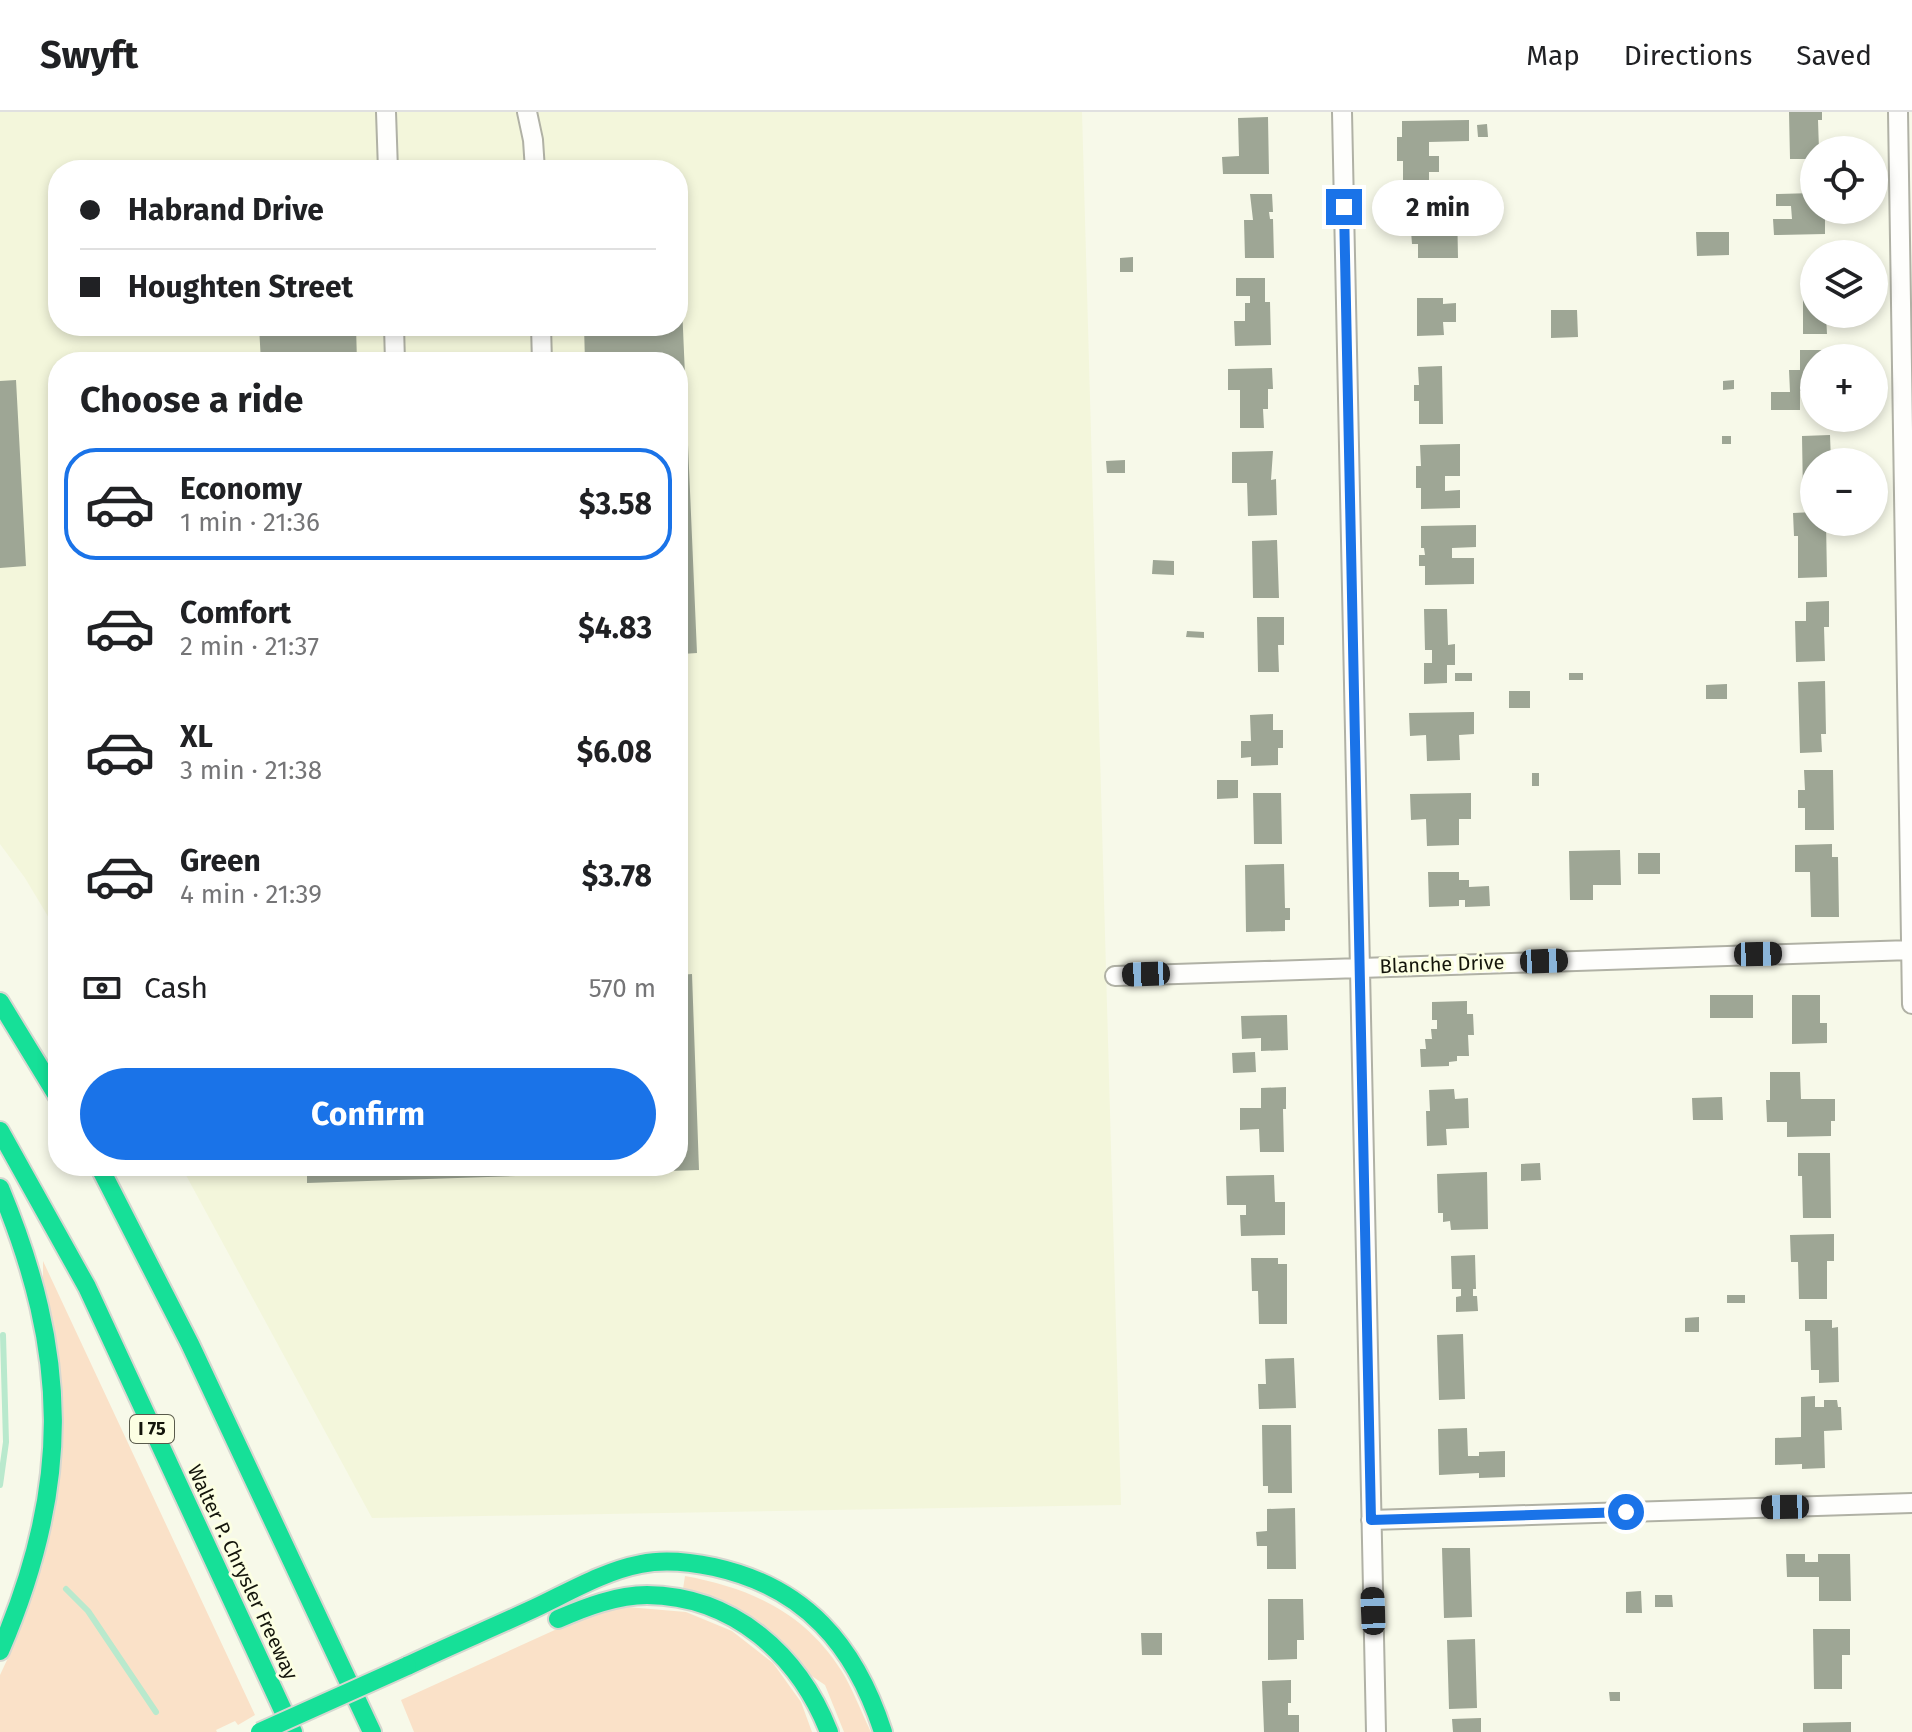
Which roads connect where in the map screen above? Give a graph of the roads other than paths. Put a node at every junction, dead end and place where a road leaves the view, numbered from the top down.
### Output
1 (386, 112) edge
2 (527, 112) edge
3 (1342, 112) edge
4 (1898, 112) edge
5 (388, 160) edge
6 (534, 160) edge
7 (1912, 950) edge
8 (1360, 966) junction
9 (1115, 976) dead end
10 (0, 1002) edge
11 (1912, 1004) edge
12 (48, 1081) edge
13 (0, 1131) edge
14 (104, 1176) edge
15 (0, 1188) edge
16 (1912, 1503) edge
17 (1371, 1520) junction
18 (545, 1625) dead end
19 (0, 1651) edge
20 (372, 1702) dead end
21 (260, 1732) edge
22 (293, 1732) edge
23 (305, 1732) edge
24 (372, 1732) edge
25 (829, 1732) edge
26 (883, 1732) edge
27 (1376, 1732) edge

1 - 5 street
2 - 6 street
3 - 8 street
4 - 7 street
7 - 8 street, Blanche Drive
7 - 11 street
8 - 9 street, Blanche Drive
8 - 17 street
10 - 12 highway
13 - 22 highway, Walter P. Chrysler Freeway / I 75
14 - 24 highway
15 - 19 highway
16 - 17 street
17 - 27 street
18 - 25 highway
20 - 23 highway
21 - 26 highway, bridge

